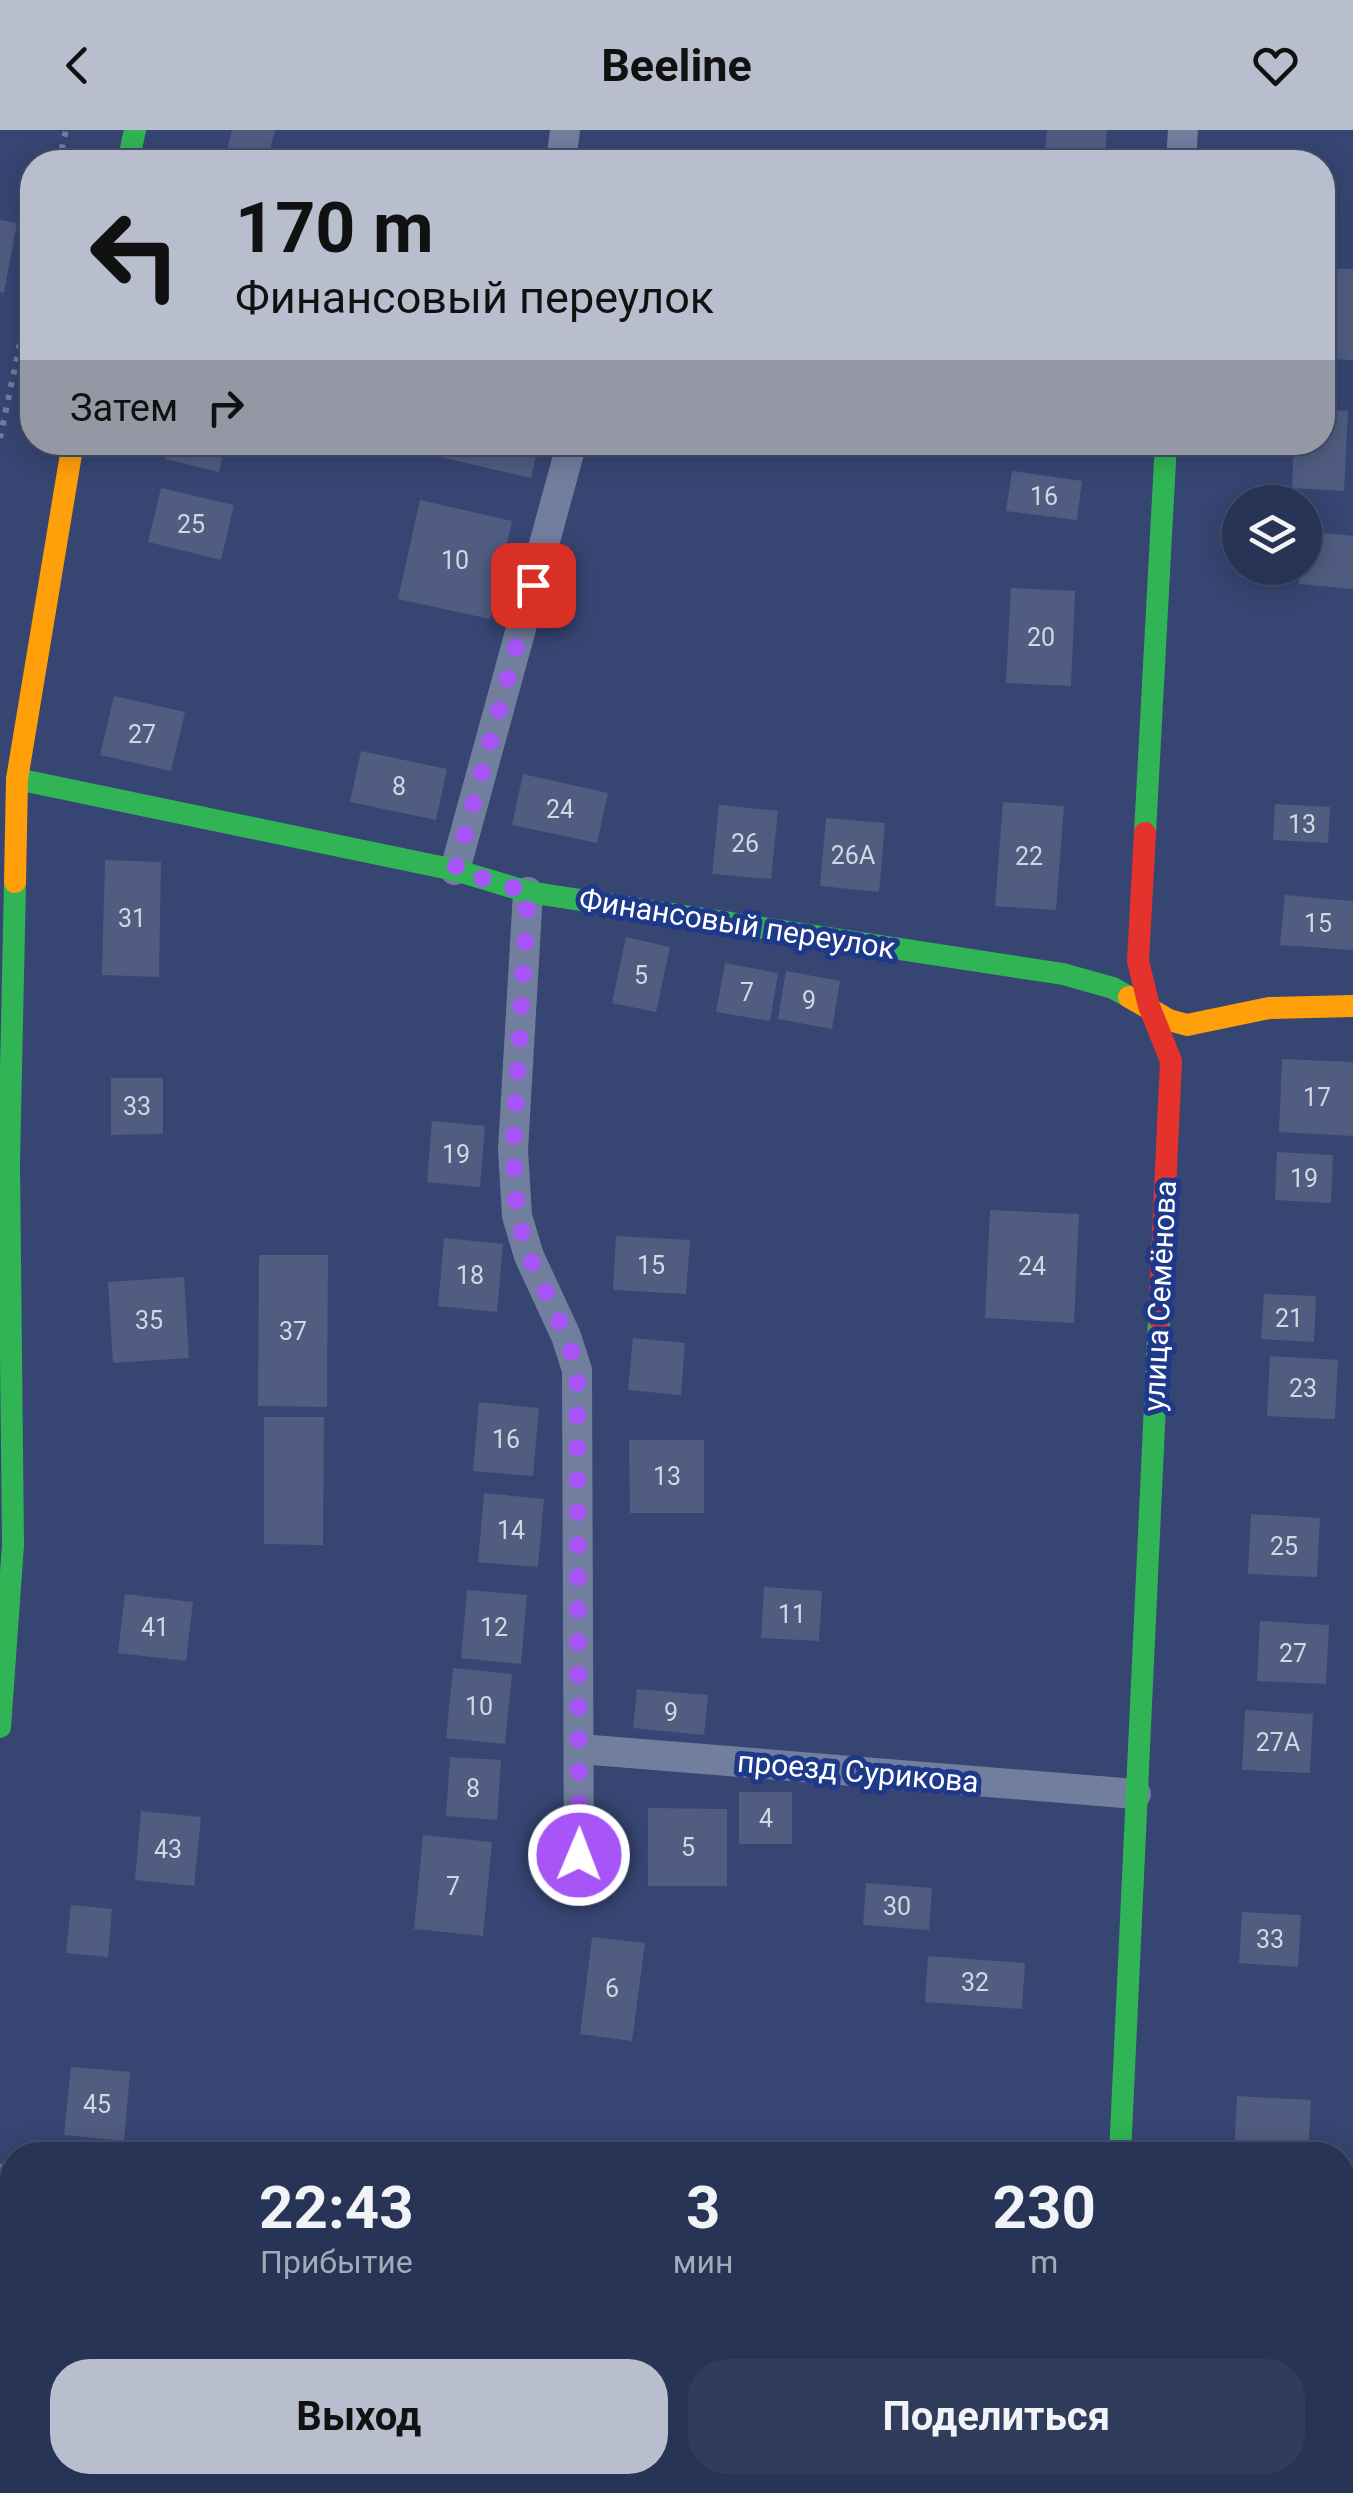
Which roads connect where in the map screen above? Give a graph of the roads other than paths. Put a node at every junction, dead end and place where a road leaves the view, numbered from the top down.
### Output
1 (70, 455) edge
2 (568, 455) edge
3 (1165, 455) edge
4 (8, 778) edge
5 (455, 870) junction
6 (528, 892) junction
7 (1149, 1006) junction
8 (1353, 1006) edge
9 (0, 1727) edge
10 (580, 1749) junction
11 (1136, 1794) junction
12 (579, 1890) dead end
13 (1121, 2142) edge

1 - 4 street
2 - 5 street
3 - 7 street, улица Семёнова
4 - 5 street, Финансовый переулок
4 - 9 street
5 - 6 street, Финансовый переулок
6 - 7 street, Финансовый переулок
6 - 10 street
7 - 8 street, Финансовый переулок
7 - 11 street, улица Семёнова
10 - 11 street, проезд Сурикова
10 - 12 street
11 - 13 street, улица Семёнова

